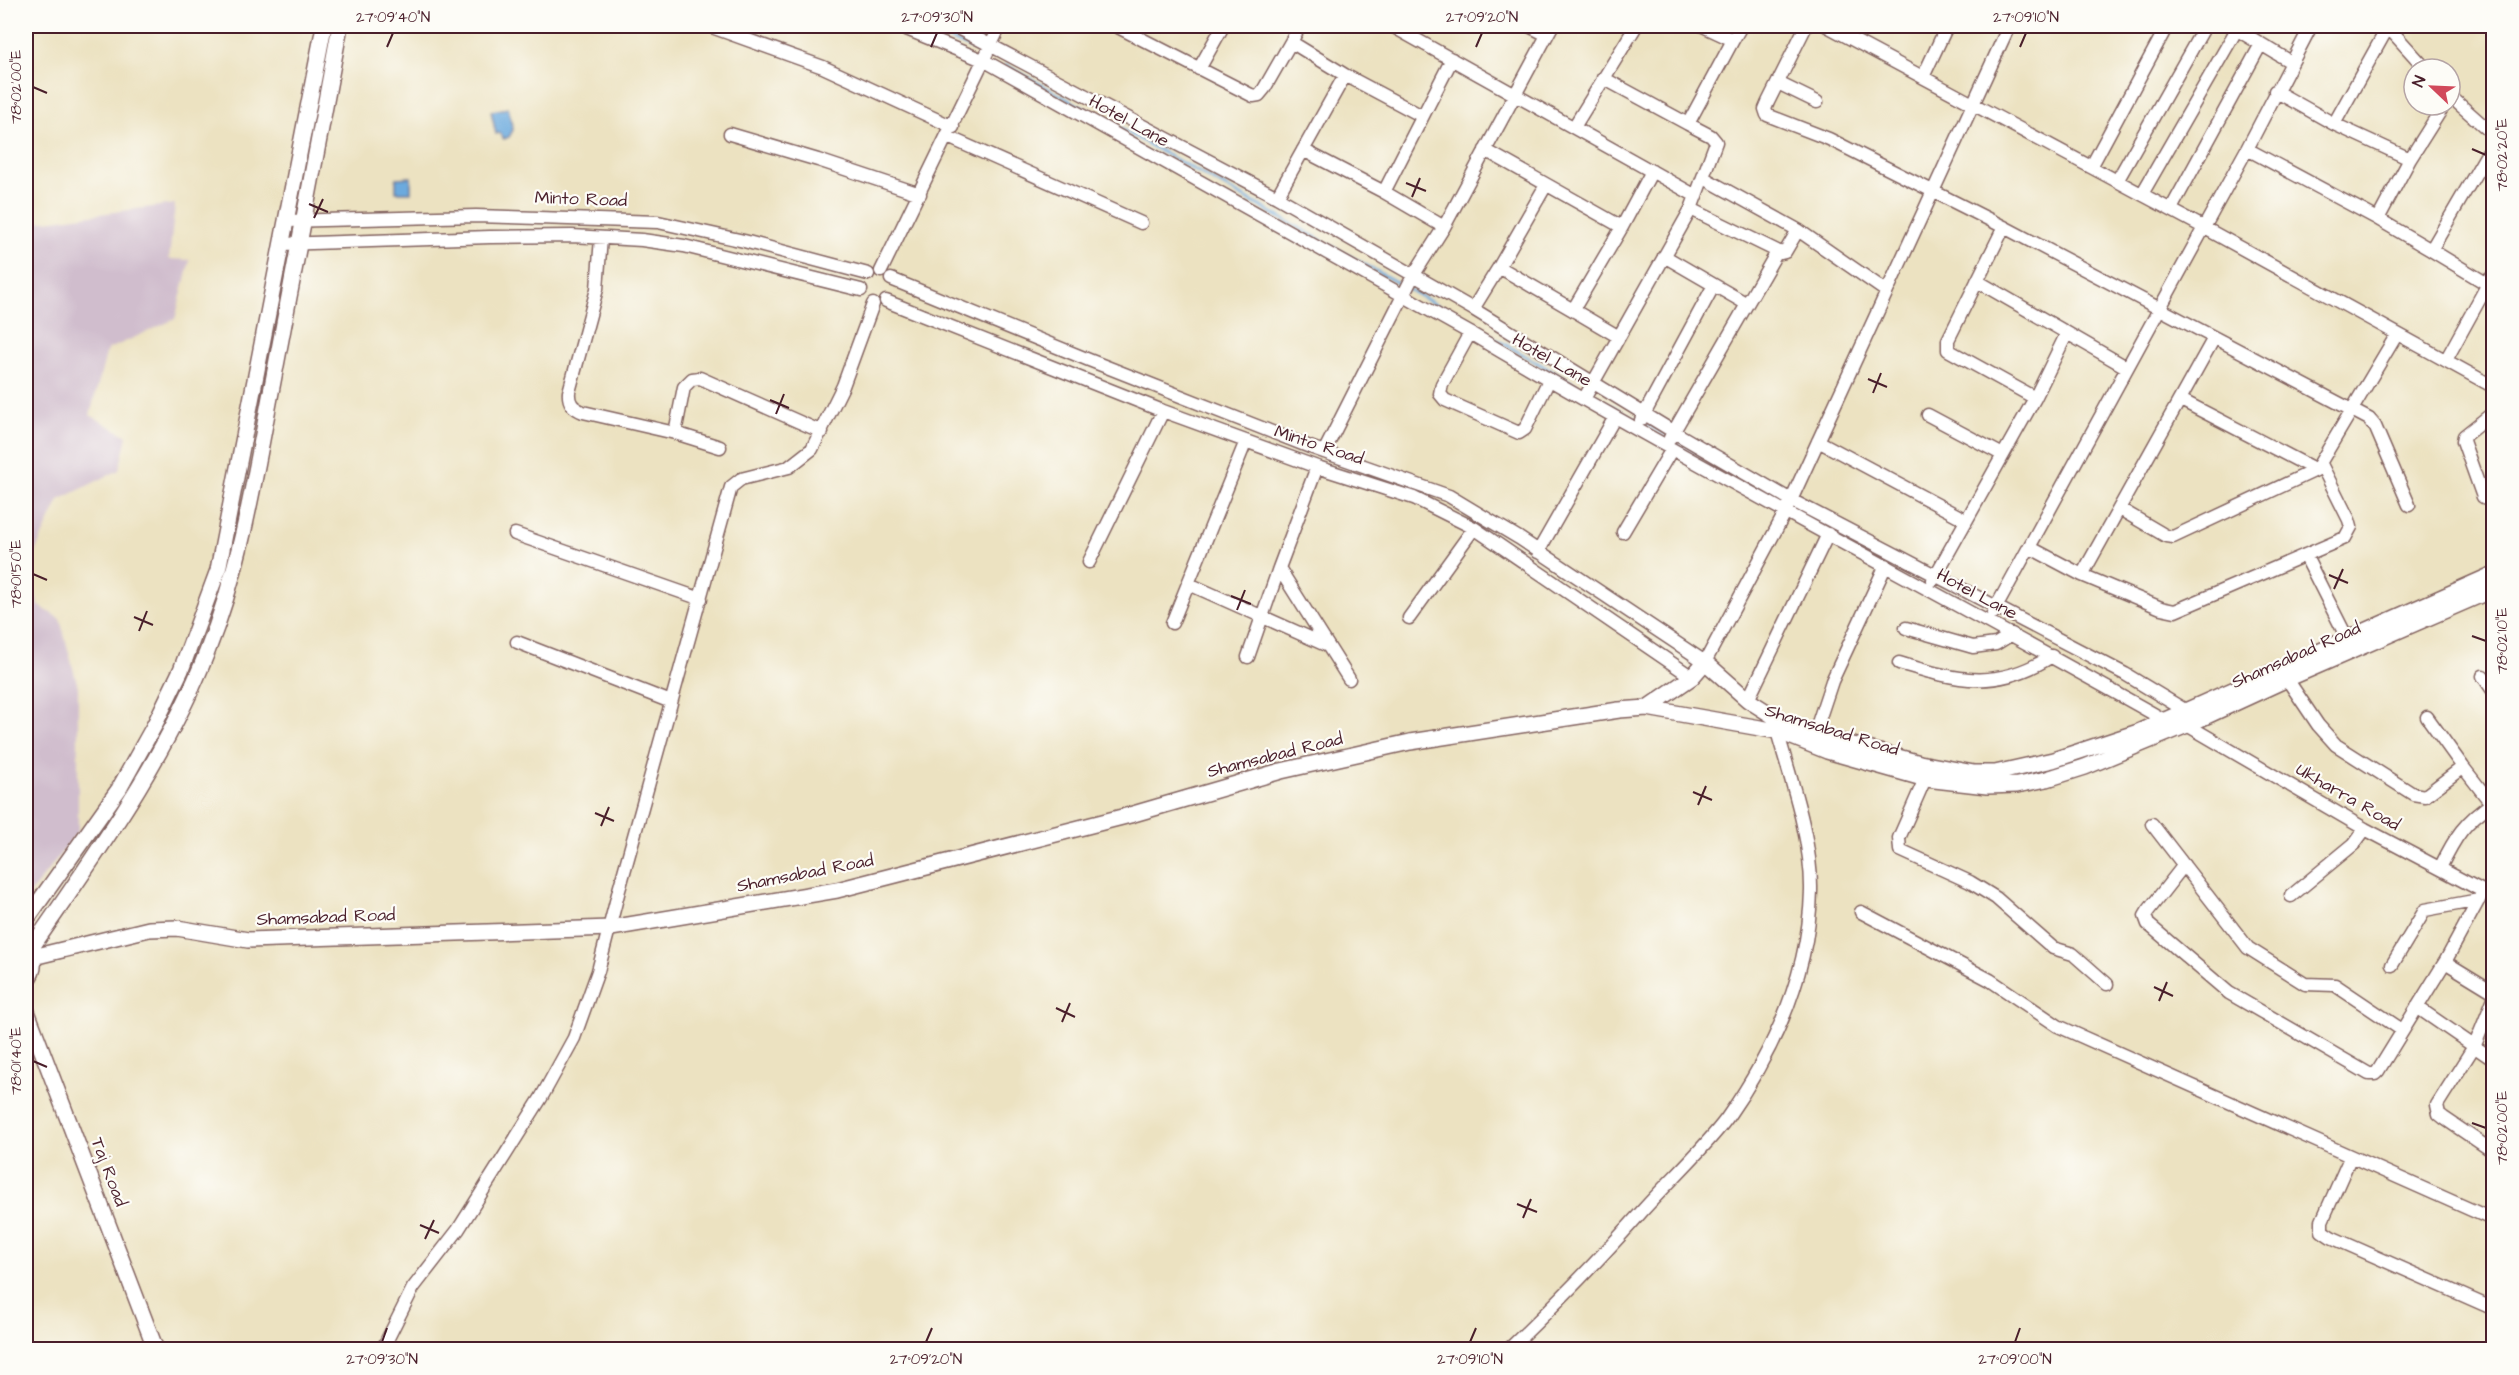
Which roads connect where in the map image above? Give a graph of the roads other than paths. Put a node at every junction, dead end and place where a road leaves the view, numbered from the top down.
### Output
1 (324, 26) edge
2 (340, 26) edge
3 (709, 26) edge
4 (899, 26) edge
5 (954, 26) edge
6 (1000, 26) edge
7 (1116, 26) edge
8 (1223, 26) edge
9 (1300, 26) edge
10 (1392, 26) edge
11 (1529, 26) edge
12 (1636, 26) edge
13 (1703, 26) edge
14 (1741, 26) edge
15 (1806, 26) edge
16 (1827, 26) edge
17 (1947, 26) edge
18 (2009, 26) edge
19 (2167, 26) edge
20 (2205, 26) edge
21 (2389, 26) edge
22 (2234, 27) edge
23 (2308, 27) edge
24 (1550, 30) edge
25 (1732, 40) junction
26 (1291, 42) junction
27 (992, 44) junction
28 (2261, 44) junction
29 (2416, 57) edge
30 (1452, 59) junction
31 (985, 61) junction
32 (2291, 62) junction
33 (1199, 69) junction
34 (1345, 75) junction
35 (1923, 76) junction
36 (1603, 78) junction
37 (1778, 82) junction
38 (2275, 91) junction
39 (1516, 93) junction
40 (1817, 102) dead end
41 (1974, 103) junction
42 (2462, 107) edge
43 (1422, 116) junction
44 (2436, 117) edge
45 (1688, 124) junction
46 (2334, 124) junction
47 (1574, 127) junction
48 (950, 132) junction
49 (730, 134) dead end
50 (2493, 135) edge
51 (2493, 142) edge
52 (2247, 149) junction
53 (1303, 150) junction
54 (1485, 150) junction
55 (2410, 159) junction
56 (2091, 167) junction
57 (1652, 171) junction
58 (1704, 178) junction
59 (2117, 181) junction
60 (1546, 185) junction
61 (1384, 192) junction
62 (1931, 193) junction
63 (920, 194) junction
64 (2142, 194) junction
65 (1696, 196) junction
66 (1277, 197) junction
67 (1691, 209) junction
68 (2171, 209) junction
69 (486, 216) junction
70 (2378, 219) junction
71 (304, 220) junction
72 (286, 221) junction
73 (1141, 223) dead end
74 (1444, 227) junction
75 (1622, 227) junction
76 (2004, 227) junction
77 (2203, 227) junction
78 (1798, 230) junction
79 (487, 237) junction
80 (601, 238) junction
81 (301, 242) junction
82 (282, 244) junction
83 (2431, 250) junction
84 (1777, 252) junction
85 (1664, 256) junction
86 (1499, 267) junction
87 (868, 274) junction
88 (886, 275) junction
89 (1413, 276) junction
90 (1977, 281) junction
91 (2491, 282) edge
92 (1714, 285) junction
93 (861, 290) junction
94 (1886, 291) junction
95 (1403, 295) junction
96 (879, 302) junction
97 (1747, 304) junction
98 (2158, 308) junction
99 (1473, 309) junction
100 (1573, 310) junction
101 (1470, 333) junction
102 (2067, 333) junction
103 (2397, 334) junction
104 (1619, 337) junction
105 (2214, 338) junction
106 (2446, 360) junction
107 (2126, 367) junction
108 (1549, 380) junction
109 (1593, 383) junction
110 (2493, 387) edge
111 (2034, 398) junction
112 (1584, 399) junction
113 (2181, 400) junction
114 (1163, 411) junction
115 (2351, 411) junction
116 (2493, 412) edge
117 (1644, 414) junction
118 (1928, 415) dead end
119 (1616, 417) junction
120 (1636, 429) junction
121 (822, 432) junction
122 (1674, 432) junction
123 (675, 433) junction
124 (1246, 441) junction
125 (1818, 441) junction
126 (720, 447) dead end
127 (1669, 447) junction
128 (1324, 452) junction
129 (2003, 455) junction
130 (1317, 467) junction
131 (2318, 467) junction
132 (2493, 497) edge
133 (1789, 504) junction
134 (2409, 506) dead end
135 (2120, 509) junction
136 (1966, 520) junction
137 (1474, 528) junction
138 (1623, 532) dead end
139 (515, 534) dead end
140 (1828, 534) junction
141 (2029, 547) junction
142 (1538, 552) junction
143 (2305, 555) junction
144 (1089, 562) dead end
145 (1886, 565) junction
146 (1279, 568) junction
147 (2493, 574) edge
148 (2082, 575) junction
149 (1932, 581) junction
150 (1189, 584) junction
151 (2493, 589) edge
152 (701, 599) junction
153 (1993, 614) junction
154 (1262, 616) junction
155 (1409, 618) dead end
156 (1172, 622) dead end
157 (1906, 628) dead end
158 (2012, 634) junction
159 (2347, 638) junction
160 (517, 642) dead end
161 (1328, 646) junction
162 (2052, 656) junction
163 (1248, 657) dead end
164 (1705, 662) junction
165 (1899, 663) dead end
166 (2483, 676) dead end
167 (1692, 677) junction
168 (1349, 679) dead end
169 (2287, 679) junction
170 (2493, 692) edge
171 (1748, 700) junction
172 (671, 702) junction
173 (1647, 708) junction
174 (2427, 717) dead end
175 (2190, 720) junction
176 (2166, 721) junction
177 (1779, 726) junction
178 (1814, 735) junction
179 (2463, 767) junction
180 (1928, 772) junction
181 (2492, 802) edge
182 (2152, 824) dead end
183 (2365, 829) junction
184 (2184, 865) junction
185 (2440, 868) junction
186 (2291, 896) dead end
187 (2485, 896) edge
188 (1861, 912) dead end
189 (26, 920) edge
190 (611, 928) junction
191 (29, 951) edge
192 (2445, 962) junction
193 (2392, 965) dead end
194 (26, 981) edge
195 (2107, 984) dead end
196 (2493, 992) edge
197 (2493, 998) edge
198 (2417, 1007) junction
199 (26, 1009) edge
200 (2402, 1030) junction
201 (2475, 1045) junction
202 (2493, 1060) edge
203 (2493, 1152) edge
204 (2350, 1158) junction
205 (2493, 1220) edge
206 (2493, 1309) edge
207 (154, 1348) edge
208 (382, 1350) edge
209 (1508, 1350) edge

1 - 72 main road
2 - 71 main road
3 - 48 street
4 - 31 street, Hotel Lane
5 - 27 street
6 - 27 street
7 - 33 street
8 - 33 street
9 - 26 street
10 - 30 street
11 - 24 street
12 - 36 street
13 - 25 street
14 - 25 street
15 - 37 street
16 - 35 street
17 - 35 street
18 - 41 street
19 - 56 street
20 - 59 street
21 - 29 street
21 - 46 street
22 - 28 street
22 - 64 street
23 - 32 street
24 - 39 street
25 - 45 street
26 - 33 street
26 - 34 street
27 - 31 street
27 - 66 street
28 - 32 street
28 - 68 street
30 - 39 street
30 - 43 street
31 - 48 street
31 - 95 street, Hotel Lane
32 - 38 street
34 - 43 street
34 - 53 street
35 - 41 street
36 - 45 street
36 - 47 street
37 - 40 street
37 - 62 street
38 - 46 street
38 - 52 street
39 - 47 street
39 - 54 street
41 - 56 street
41 - 62 street
42 - 50 street
43 - 61 street
44 - 55 street
45 - 58 street
46 - 55 street
47 - 57 street
48 - 63 street
48 - 73 street
49 - 63 street
51 - 83 street
52 - 70 street
52 - 77 street
53 - 61 street
53 - 66 street
54 - 60 street
54 - 74 street
55 - 70 street
56 - 59 street
57 - 65 street
57 - 75 street
58 - 65 street
58 - 78 street
59 - 64 street
60 - 75 street
60 - 86 street
61 - 74 street
62 - 76 street
62 - 94 street
63 - 88 street
64 - 68 street
65 - 67 street
66 - 89 street
67 - 84 street
67 - 85 street
68 - 77 street
69 - 71 street, Minto Road
69 - 79 street
69 - 87 street, Minto Road
70 - 83 street
71 - 72 street, Minto Road
71 - 81 main road
72 - 82 main road
74 - 89 street
75 - 100 street
76 - 90 street
76 - 98 street
77 - 98 street
77 - 103 street
78 - 84 street
78 - 94 street
79 - 80 street, Minto Road
79 - 81 street, Minto Road
80 - 93 street, Minto Road
80 - 123 street
81 - 82 street, Minto Road
81 - 191 main road
82 - 189 main road
83 - 91 street
84 - 97 street
85 - 92 street
85 - 104 street
86 - 99 street
86 - 100 street
87 - 88 street
87 - 93 street
88 - 96 street
88 - 128 street, Minto Road
89 - 95 street
89 - 99 street
90 - 102 street
90 - 111 street
91 - 106 street
92 - 97 street
92 - 117 street
93 - 96 street
94 - 125 street
95 - 101 street, Hotel Lane
95 - 128 street
96 - 114 street, Minto Road
96 - 121 street
97 - 122 street
98 - 105 street
98 - 107 street
99 - 109 street
100 - 104 street
101 - 108 street, Hotel Lane
101 - 108 street
102 - 107 street
102 - 111 street
103 - 106 street
103 - 115 street
104 - 109 street
105 - 113 street
105 - 115 street
106 - 110 street
107 - 141 street
108 - 112 street, Hotel Lane
109 - 112 street
109 - 117 street
111 - 129 street
112 - 119 street, Hotel Lane
113 - 131 street
113 - 135 street
114 - 124 street, Minto Road
114 - 144 street
115 - 131 street
115 - 134 street
116 - 132 street
117 - 120 street
117 - 122 street
118 - 129 street
119 - 120 street, Hotel Lane
119 - 142 street
120 - 127 street, Hotel Lane
121 - 123 street
121 - 152 street
122 - 127 street
122 - 133 street
123 - 126 street
124 - 130 street, Minto Road
124 - 150 street
125 - 133 street
125 - 136 street
127 - 133 street, Hotel Lane
127 - 138 street
128 - 142 street, Minto Road
129 - 136 street
130 - 137 street, Minto Road
130 - 146 street
131 - 135 street
131 - 143 street
133 - 140 street, Hotel Lane
133 - 149 street
133 - 164 street
135 - 148 street
136 - 149 street
137 - 155 street
137 - 167 street, Minto Road
139 - 152 street
140 - 145 street, Hotel Lane
140 - 171 street
141 - 148 street
141 - 153 street
142 - 164 street, Minto Road
143 - 148 street
143 - 159 street
145 - 149 street, Hotel Lane
145 - 178 street
146 - 154 street
146 - 161 street
147 - 159 main road, Shamsabad Road
149 - 153 street
150 - 154 street
150 - 156 street
151 - 169 main road, Shamsabad Road
152 - 172 street
153 - 158 street, Hotel Lane
153 - 175 street, Ukharra Road
154 - 161 street
154 - 163 street
157 - 158 street
158 - 162 street, Hotel Lane
159 - 175 main road, Shamsabad Road
160 - 172 street
161 - 168 street
162 - 165 street
162 - 176 street, Hotel Lane
164 - 167 main road
164 - 171 main road, Minto Road
166 - 170 street
167 - 173 main road
169 - 175 main road, Shamsabad Road
169 - 179 street
171 - 177 main road, Minto Road
172 - 190 street
173 - 177 main road, Shamsabad Road
173 - 190 main road, Shamsabad Road
174 - 179 street
175 - 176 main road, Shamsabad Road
175 - 180 main road, Shamsabad Road
175 - 183 street, Ukharra Road
176 - 180 main road, Shamsabad Road
177 - 178 main road, Shamsabad Road
177 - 180 main road, Shamsabad Road
177 - 209 street
178 - 180 main road, Shamsabad Road
179 - 181 street
180 - 195 street
181 - 185 street
182 - 184 street
183 - 185 street, Ukharra Road
183 - 186 street
184 - 200 street
184 - 200 street
185 - 187 street, Ukharra Road
187 - 192 street
187 - 193 street
188 - 204 street
190 - 191 main road, Shamsabad Road
190 - 208 street
191 - 194 main road
192 - 196 street
192 - 198 street
197 - 201 street
198 - 200 street
198 - 201 street
199 - 207 main road, Taj Road
201 - 202 street
201 - 203 street
204 - 205 street
204 - 206 street

